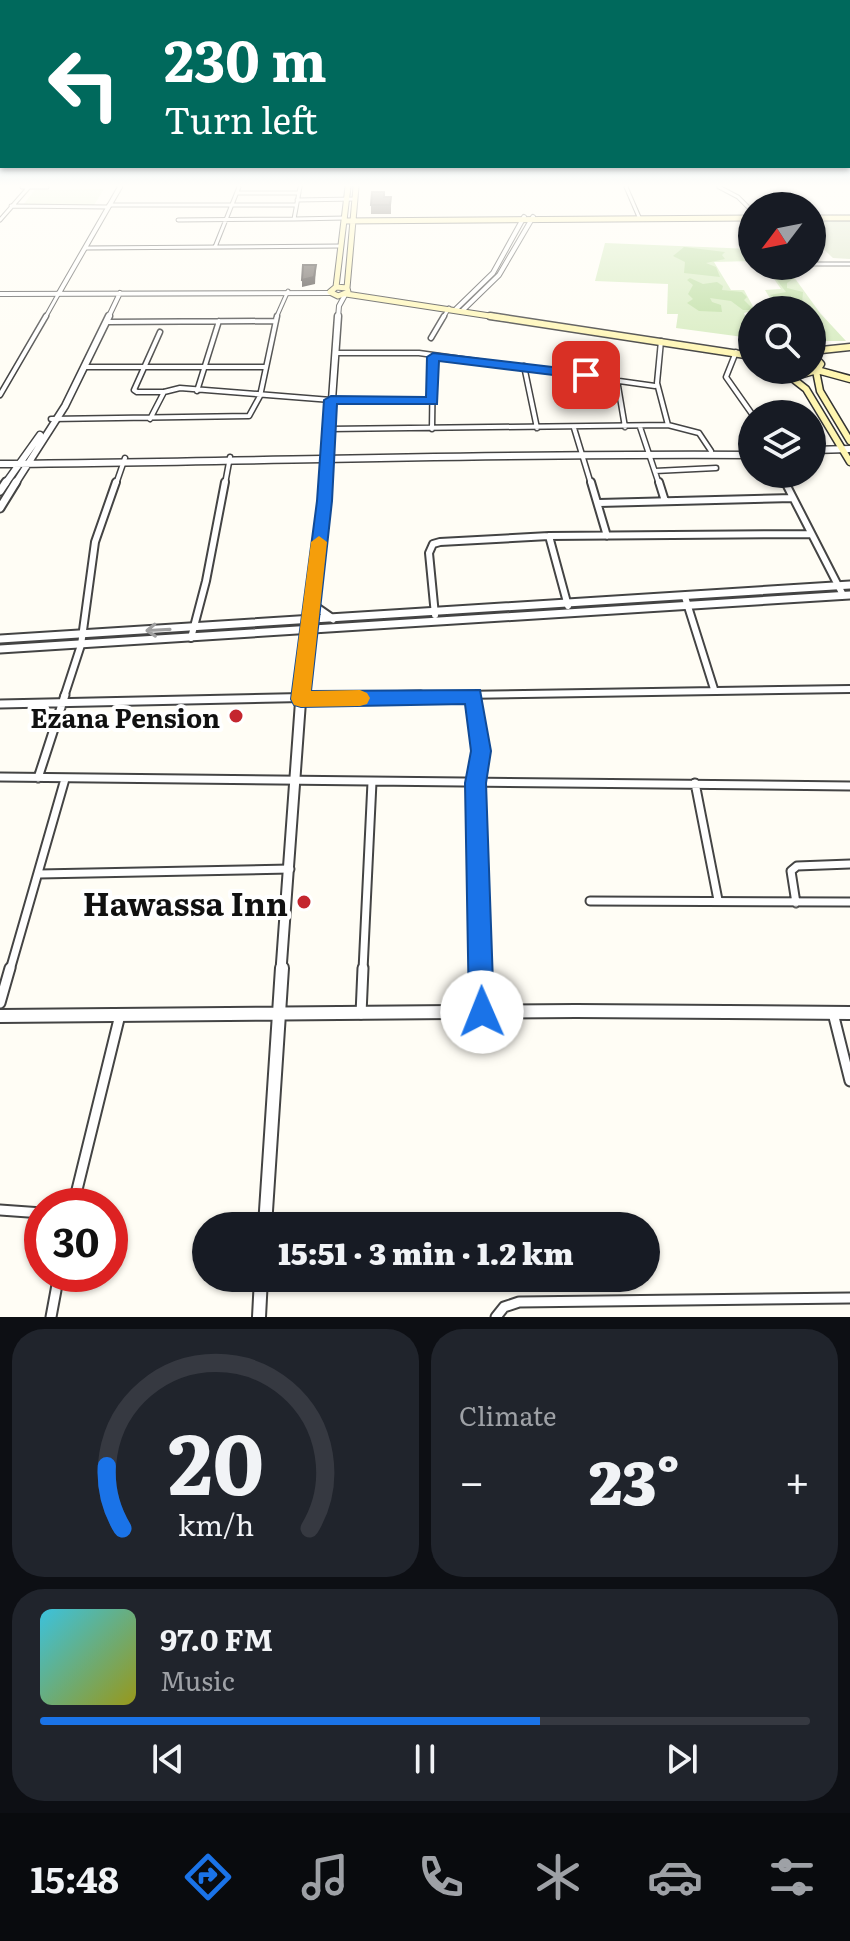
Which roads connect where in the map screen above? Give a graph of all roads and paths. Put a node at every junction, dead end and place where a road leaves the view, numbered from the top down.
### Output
1 (86, 248) edge
2 (341, 248) edge
3 (351, 248) edge
4 (507, 248) edge
5 (515, 248) edge
6 (826, 264) edge
7 (850, 264) edge
8 (288, 291) junction
9 (333, 291) junction
10 (347, 292) junction
11 (59, 293) junction
12 (118, 293) junction
13 (0, 294) edge
14 (339, 306) junction
15 (458, 308) junction
16 (219, 321) junction
17 (275, 321) junction
18 (108, 322) junction
19 (160, 332) dead end
20 (431, 338) dead end
21 (661, 341) junction
22 (850, 349) edge
23 (738, 351) edge
24 (826, 351) edge
25 (736, 352) joint
26 (335, 353) junction
27 (433, 357) junction
28 (826, 364) edge
29 (143, 366) junction
30 (204, 366) junction
31 (524, 366) junction
32 (86, 367) junction
33 (264, 367) junction
34 (826, 371) edge
35 (826, 375) edge
36 (850, 376) edge
37 (617, 380) junction
38 (800, 384) edge
39 (825, 384) edge
40 (655, 386) junction
41 (197, 391) junction
42 (164, 392) junction
43 (0, 395) edge
44 (260, 396) junction
45 (331, 400) junction
46 (742, 400) edge
47 (432, 401) junction
48 (54, 419) junction
49 (150, 419) junction
50 (668, 425) junction
51 (625, 427) junction
52 (640, 427) junction
53 (537, 428) junction
54 (574, 428) junction
55 (329, 429) junction
56 (432, 429) junction
57 (850, 441) edge
58 (583, 451) junction
59 (711, 451) junction
60 (649, 452) junction
61 (738, 452) edge
62 (826, 452) edge
63 (847, 452) edge
64 (738, 453) edge
65 (327, 458) junction
66 (124, 460) junction
67 (229, 460) junction
68 (0, 461) edge
69 (24, 461) junction
70 (850, 462) edge
71 (716, 468) dead end
72 (655, 471) junction
73 (788, 488) edge
74 (0, 491) edge
75 (793, 498) junction
76 (665, 501) junction
77 (599, 503) junction
78 (0, 508) edge
79 (811, 534) junction
80 (549, 536) junction
81 (607, 536) junction
82 (850, 585) edge
83 (838, 586) junction
84 (846, 595) edge
85 (687, 601) junction
86 (310, 606) junction
87 (569, 610) junction
88 (435, 618) junction
89 (333, 620) junction
90 (287, 622) junction
91 (308, 626) junction
92 (193, 628) junction
93 (327, 630) junction
94 (285, 632) junction
95 (82, 634) junction
96 (191, 638) junction
97 (0, 639) edge
98 (81, 645) junction
99 (306, 646) junction
100 (0, 649) edge
101 (714, 689) junction
102 (850, 689) edge
103 (473, 696) junction
104 (301, 699) junction
105 (64, 702) junction
106 (0, 704) edge
107 (0, 777) edge
108 (38, 778) junction
109 (65, 779) junction
110 (295, 780) junction
111 (372, 782) junction
112 (476, 783) junction
113 (695, 783) junction
114 (850, 786) edge
115 (850, 864) edge
116 (290, 869) junction
117 (39, 874) junction
118 (718, 900) junction
119 (590, 901) dead end
120 (850, 902) edge
121 (796, 903) junction
122 (0, 1003) edge
123 (482, 1012) junction
124 (120, 1013) junction
125 (833, 1013) junction
126 (850, 1013) edge
127 (278, 1014) junction
128 (361, 1014) junction
129 (0, 1016) edge
130 (850, 1081) edge
131 (77, 1188) edge
132 (0, 1210) edge
133 (24, 1212) edge
134 (266, 1212) edge
135 (56, 1292) edge
136 (260, 1292) edge
137 (850, 1298) edge
138 (51, 1317) edge
139 (259, 1317) edge
140 (496, 1317) edge

1 - 11 street
2 - 9 main road
3 - 10 main road
4 - 15 street
5 - 15 street
6 - 7 street
8 - 9 street
8 - 12 street
8 - 17 street
9 - 10 main road
9 - 14 street
10 - 14 street
10 - 15 main road
11 - 12 street
11 - 13 street
11 - 43 street
12 - 18 street
12 - 48 street
14 - 26 street
15 - 20 street
15 - 21 main road
15 - 23 main road
16 - 17 street
16 - 18 street
16 - 30 street
17 - 33 street
18 - 32 street
19 - 29 street
21 - 25 main road
21 - 40 street
22 - 24 main road
22 - 28 main road
25 - 46 street
26 - 27 street
26 - 45 street
27 - 31 street
27 - 47 street
29 - 30 street
29 - 32 street
29 - 42 street
30 - 33 street
30 - 41 street
31 - 37 street
31 - 53 street
32 - 48 street
33 - 44 street
34 - 36 main road
35 - 36 main road
37 - 40 street
37 - 51 street
38 - 63 main road
39 - 57 main road
40 - 50 street
41 - 42 street
41 - 44 street
42 - 49 street
44 - 45 street
44 - 49 street
45 - 47 street
45 - 55 street
47 - 56 street
48 - 49 street
48 - 69 street
50 - 52 street
50 - 59 street
51 - 52 street
51 - 54 street
52 - 60 street
53 - 54 street
53 - 56 street
54 - 58 street
55 - 56 street
55 - 65 street
58 - 60 street
58 - 65 street
58 - 77 street
59 - 60 street
59 - 61 street
60 - 64 street
60 - 72 street
62 - 63 street
63 - 70 main road
65 - 67 street
65 - 86 street
66 - 67 street
66 - 69 street
66 - 95 street
67 - 92 street
68 - 69 street
69 - 74 street
69 - 78 street
71 - 72 street
72 - 76 street
73 - 75 street
75 - 76 street
75 - 79 street
76 - 77 street
77 - 81 street
79 - 81 street
79 - 83 street
80 - 81 street
80 - 87 street
80 - 88 street
82 - 83 street
83 - 84 street
83 - 85 street
84 - 85 street
85 - 87 street
85 - 101 street
86 - 89 street
86 - 90 street
86 - 91 street
87 - 88 street
88 - 89 street
88 - 93 street
89 - 91 street
90 - 91 street
90 - 92 street
91 - 93 street
91 - 94 street
91 - 99 street
92 -> 95 street
92 - 96 street
93 - 99 street
94 - 96 street
94 - 99 street
95 - 97 street
95 - 98 street
96 - 98 street
98 - 100 street
98 - 105 street
99 - 104 street
101 - 102 street
101 - 103 street
103 - 104 street
103 - 112 street
104 - 105 street
104 - 110 street
105 - 106 street
105 - 108 street
107 - 108 street
108 - 109 street
109 - 110 street
109 - 117 street
110 - 111 street
110 - 116 street
111 - 112 street
111 - 128 street
112 - 113 street
112 - 123 street
113 - 114 street
113 - 118 street
115 - 121 street
116 - 117 street
116 - 127 street
117 - 122 street
118 - 119 street
118 - 121 street
120 - 121 street
123 - 125 street
123 - 128 street
124 - 127 street
124 - 129 street
124 - 131 street
125 - 126 street
125 - 130 street
127 - 128 street
127 - 134 street
132 - 133 street
135 - 138 street
136 - 139 street
137 - 140 street

